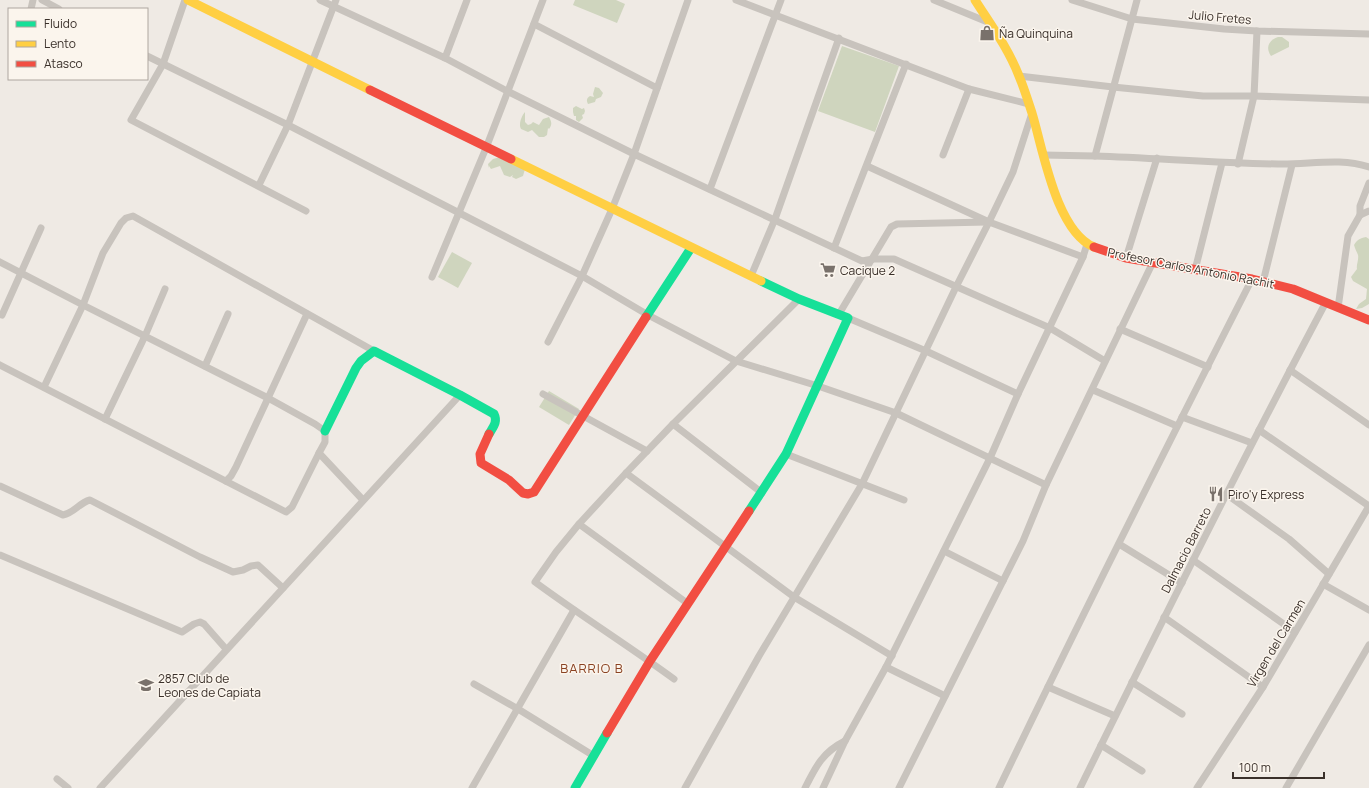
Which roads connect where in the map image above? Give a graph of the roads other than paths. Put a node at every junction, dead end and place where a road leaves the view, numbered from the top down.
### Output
1 (42, 0) edge
2 (187, 0) edge
3 (320, 0) edge
4 (467, 0) edge
5 (543, 0) edge
6 (688, 0) edge
7 (736, 0) edge
8 (781, 0) edge
9 (934, 0) edge
10 (975, 0) edge
11 (1072, 0) edge
12 (1137, 0) edge
13 (335, 4) edge
14 (57, 8) edge
15 (776, 15) junction
16 (1132, 19) junction
17 (991, 23) junction
18 (534, 24) junction
19 (1257, 31) junction
20 (1369, 34) edge
21 (839, 38) junction
22 (148, 56) edge
23 (445, 58) junction
24 (312, 62) junction
25 (163, 64) junction
26 (906, 64) junction
27 (1019, 76) junction
28 (1114, 87) junction
29 (657, 88) junction
30 (969, 89) junction
31 (507, 91) junction
32 (1254, 96) junction
33 (1369, 100) edge
34 (1030, 109) junction
35 (288, 125) junction
36 (486, 148) junction
37 (634, 154) junction
38 (943, 155) dead end
39 (1043, 155) junction
40 (1095, 156) junction
41 (1157, 158) junction
42 (1222, 163) junction
43 (1238, 164) junction
44 (1292, 165) junction
45 (866, 166) junction
46 (1369, 167) edge
47 (1369, 183) edge
48 (259, 186) junction
49 (710, 189) junction
50 (612, 209) junction
51 (306, 210) dead end
52 (1369, 211) edge
53 (460, 213) junction
54 (1360, 215) junction
55 (774, 220) junction
56 (989, 222) junction
57 (41, 228) dead end
58 (1087, 244) junction
59 (691, 248) junction
60 (834, 248) junction
61 (1083, 257) junction
62 (1126, 258) junction
63 (873, 259) junction
64 (0, 262) edge
65 (1152, 262) junction
66 (1195, 270) junction
67 (20, 272) junction
68 (582, 276) junction
69 (751, 276) junction
70 (432, 277) dead end
71 (1252, 280) junction
72 (1263, 282) junction
73 (956, 287) junction
74 (165, 289) dead end
75 (798, 299) junction
76 (1326, 302) junction
77 (82, 305) junction
78 (1338, 308) junction
79 (228, 314) dead end
80 (307, 314) junction
81 (839, 314) junction
82 (2, 315) dead end
83 (648, 315) junction
84 (848, 318) junction
85 (1369, 320) edge
86 (1050, 328) junction
87 (1120, 330) junction
88 (145, 336) junction
89 (548, 342) dead end
90 (374, 351) junction
91 (926, 351) junction
92 (736, 361) junction
93 (1105, 361) junction
94 (0, 365) edge
95 (205, 366) junction
96 (1208, 367) junction
97 (1290, 370) junction
98 (818, 386) junction
99 (44, 387) junction
100 (1093, 390) junction
101 (543, 394) dead end
102 (1018, 394) junction
103 (460, 395) junction
104 (268, 398) junction
105 (896, 413) junction
106 (583, 417) junction
107 (1182, 417) junction
108 (105, 419) junction
109 (673, 424) junction
110 (1369, 425) edge
111 (1177, 426) junction
112 (1259, 430) junction
113 (325, 431) junction
114 (1252, 443) junction
115 (647, 451) junction
116 (319, 453) junction
117 (786, 454) junction
118 (990, 458) junction
119 (626, 473) junction
120 (226, 481) junction
121 (862, 484) junction
122 (1046, 485) junction
123 (0, 486) edge
124 (762, 493) junction
125 (1226, 494) junction
126 (363, 500) junction
127 (904, 500) dead end
128 (1369, 506) edge
129 (579, 524) junction
130 (1119, 544) junction
131 (724, 546) junction
132 (944, 551) junction
133 (0, 555) edge
134 (1193, 560) junction
135 (1329, 574) junction
136 (1003, 581) junction
137 (1182, 583) junction
138 (1323, 584) junction
139 (283, 588) junction
140 (794, 597) junction
141 (687, 603) junction
142 (574, 610) junction
143 (1369, 610) edge
144 (1164, 617) junction
145 (1296, 632) junction
146 (1369, 645) edge
147 (226, 649) junction
148 (892, 656) junction
149 (650, 661) junction
150 (886, 667) junction
151 (674, 679) dead end
152 (1132, 682) junction
153 (474, 684) dead end
154 (1048, 687) junction
155 (1264, 687) junction
156 (946, 696) junction
157 (518, 709) junction
158 (1182, 714) dead end
159 (1115, 716) junction
160 (845, 741) junction
161 (1101, 745) junction
162 (594, 756) junction
163 (1142, 771) dead end
164 (57, 779) dead end
165 (824, 786) edge
166 (68, 788) edge
167 (100, 788) edge
168 (472, 788) edge
169 (575, 788) edge
170 (686, 788) edge
171 (806, 788) edge
172 (832, 788) edge
173 (899, 788) edge
174 (999, 788) edge
175 (1080, 788) edge
176 (1197, 788) edge
177 (1286, 788) edge

1 - 14 street
2 - 24 street
2 - 25 street
3 - 13 street
4 - 23 street
5 - 18 street
6 - 29 street
7 - 15 street
8 - 15 street
9 - 17 street
10 - 17 street, Profesor Carlos Antonio Rachit
11 - 16 street, Julio Fretes
12 - 16 street
13 - 23 street
13 - 24 street
15 - 21 street
15 - 49 street
16 - 19 street, Julio Fretes
16 - 28 street
17 - 27 street, Profesor Carlos Antonio Rachit
18 - 29 street
18 - 31 street
19 - 20 street, Julio Fretes
19 - 32 street
21 - 26 street
21 - 55 street
22 - 25 street
23 - 31 street
24 - 35 street
24 - 36 street
25 - 35 street
25 - 48 street
26 - 30 street
26 - 45 street
27 - 28 street
27 - 34 street, Profesor Carlos Antonio Rachit
28 - 32 street
28 - 40 street
29 - 37 street
30 - 34 street
30 - 38 street
31 - 36 street
31 - 37 street
32 - 33 street
32 - 43 street
34 - 39 street, Profesor Carlos Antonio Rachit
34 - 56 street
35 - 48 street
35 - 53 street
36 - 50 street
36 - 53 street
37 - 49 street
37 - 50 street
39 - 40 street
39 - 58 street, Profesor Carlos Antonio Rachit
40 - 41 street
41 - 42 street
41 - 62 street
42 - 43 street
42 - 66 street
43 - 44 street
44 - 46 street
44 - 72 street
45 - 56 street
45 - 60 street
47 - 54 street
48 - 51 street
49 - 55 street
50 - 59 street
50 - 68 street
52 - 54 street
53 - 68 street
53 - 70 street
54 - 78 street
55 - 60 street
55 - 69 street
56 - 61 street
56 - 63 street
56 - 73 street
57 - 67 street
58 - 61 street
58 - 62 street, Profesor Carlos Antonio Rachit
59 - 69 street
59 - 83 street
60 - 63 street
61 - 86 street
62 - 65 street, Profesor Carlos Antonio Rachit
63 - 73 street
63 - 81 street
64 - 67 street
65 - 66 street, Profesor Carlos Antonio Rachit
65 - 87 street
66 - 71 street, Profesor Carlos Antonio Rachit
67 - 77 street
67 - 82 street
68 - 83 street
68 - 89 street
69 - 75 street
71 - 72 street, Profesor Carlos Antonio Rachit
71 - 96 street
72 - 76 street, Profesor Carlos Antonio Rachit
73 - 86 street
73 - 91 street
74 - 88 street
75 - 81 street
75 - 92 street
76 - 78 street, Profesor Carlos Antonio Rachit
76 - 97 street, Dalmacio Barreto
77 - 80 street
77 - 88 street
77 - 99 street
78 - 85 street, Profesor Carlos Antonio Rachit
79 - 95 street
80 - 90 street
80 - 104 street
81 - 84 street
83 - 92 street
83 - 106 street
84 - 91 street
84 - 98 street
86 - 93 street
86 - 102 street
87 - 93 street
87 - 96 street
88 - 95 street
88 - 108 street
90 - 103 street
90 - 113 street
91 - 102 street
91 - 105 street
92 - 98 street
92 - 109 street
93 - 100 street
94 - 99 street
95 - 104 street
96 - 107 street
97 - 110 street
97 - 112 street, Dalmacio Barreto
98 - 105 street
98 - 117 street
99 - 108 street
100 - 111 street
100 - 122 street
101 - 106 street
102 - 118 street
103 - 106 street
103 - 126 street
104 - 113 street
104 - 120 street
105 - 118 street
105 - 121 street
106 - 115 street
107 - 111 street
107 - 114 street
108 - 120 street
109 - 115 street
109 - 124 street
111 - 130 street
112 - 114 street, Dalmacio Barreto
112 - 128 street
113 - 116 street
114 - 125 street, Dalmacio Barreto
115 - 119 street
116 - 120 street
116 - 126 street
117 - 121 street
117 - 124 street
118 - 122 street
118 - 132 street
119 - 129 street
119 - 131 street
121 - 127 street
121 - 140 street
122 - 136 street
123 - 139 street
124 - 131 street
125 - 134 street, Dalmacio Barreto
125 - 135 street
126 - 139 street
128 - 135 street, Virgen del Carmen
129 - 141 street
129 - 142 street
130 - 137 street
130 - 154 street
131 - 140 street
131 - 141 street
132 - 136 street
132 - 148 street
133 - 147 street
134 - 137 street, Dalmacio Barreto
134 - 145 street
135 - 138 street, Virgen del Carmen
136 - 156 street
137 - 144 street, Dalmacio Barreto
138 - 143 street
138 - 145 street, Virgen del Carmen
139 - 147 street
140 - 148 street
140 - 170 street
141 - 149 street
142 - 149 street
142 - 157 street
144 - 152 street, Dalmacio Barreto
144 - 155 street
145 - 155 street, Virgen del Carmen
146 - 177 street
147 - 167 street
148 - 150 street
149 - 151 street
149 - 162 street
150 - 156 street
150 - 160 street
152 - 158 street
152 - 159 street, Dalmacio Barreto
153 - 157 street
154 - 159 street
154 - 174 street
155 - 176 street, Virgen del Carmen
156 - 173 street
157 - 162 street
157 - 168 street
159 - 161 street, Dalmacio Barreto
160 - 165 street
160 - 171 street
161 - 163 street
161 - 175 street, Dalmacio Barreto
162 - 169 street
164 - 166 street
165 - 172 street

